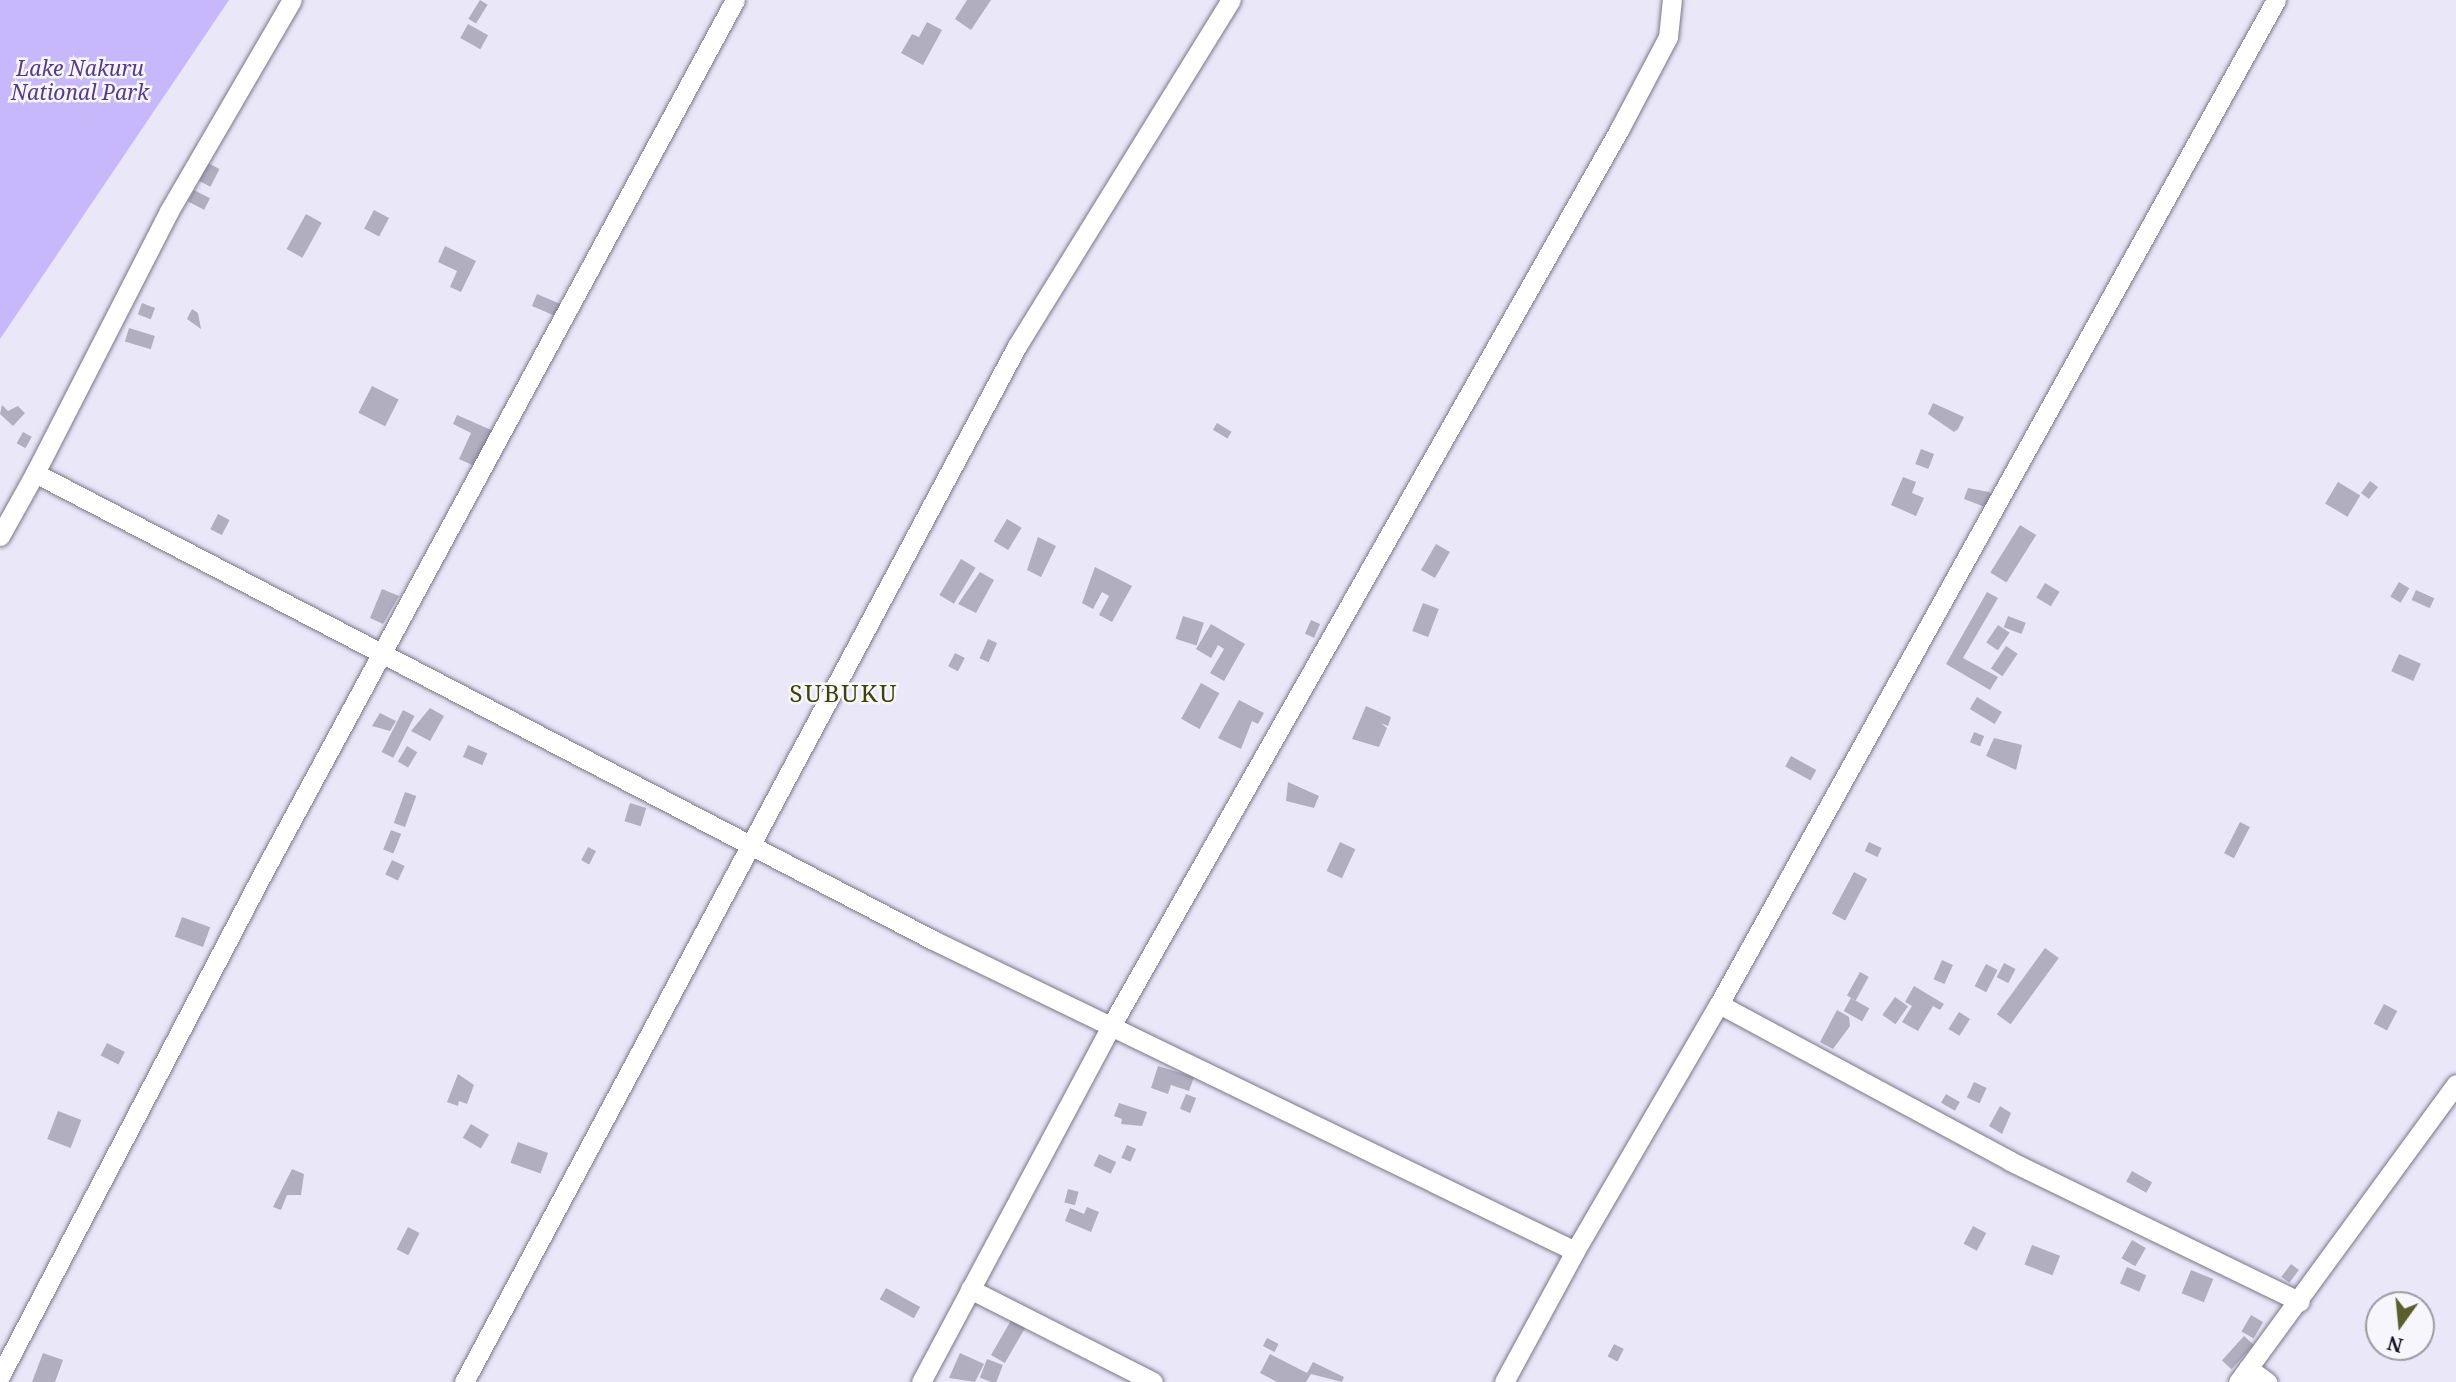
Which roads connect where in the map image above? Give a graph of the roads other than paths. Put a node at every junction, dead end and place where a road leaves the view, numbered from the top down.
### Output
1 (292, 0) edge
2 (735, 0) edge
3 (1231, 0) edge
4 (1672, 0) edge
5 (2276, 0) edge
6 (35, 473) junction
7 (0, 536) edge
8 (381, 654) junction
9 (748, 843) junction
10 (1719, 1004) junction
11 (1111, 1026) junction
12 (2456, 1084) edge
13 (1575, 1251) junction
14 (970, 1289) junction
15 (2300, 1302) junction
16 (2243, 1375) edge
17 (0, 1376) edge
18 (464, 1382) edge
19 (921, 1382) edge
20 (1153, 1382) edge
21 (1504, 1382) edge
22 (2267, 1382) edge

1 - 6 street
2 - 8 street
3 - 9 street
4 - 11 street
5 - 10 street
6 - 7 street
6 - 8 street
8 - 9 street
8 - 17 street
9 - 11 street
9 - 18 street
10 - 13 street
10 - 15 street
11 - 13 street
11 - 14 street
12 - 15 street
13 - 21 street
14 - 19 street
14 - 20 street
15 - 16 street
16 - 22 street

